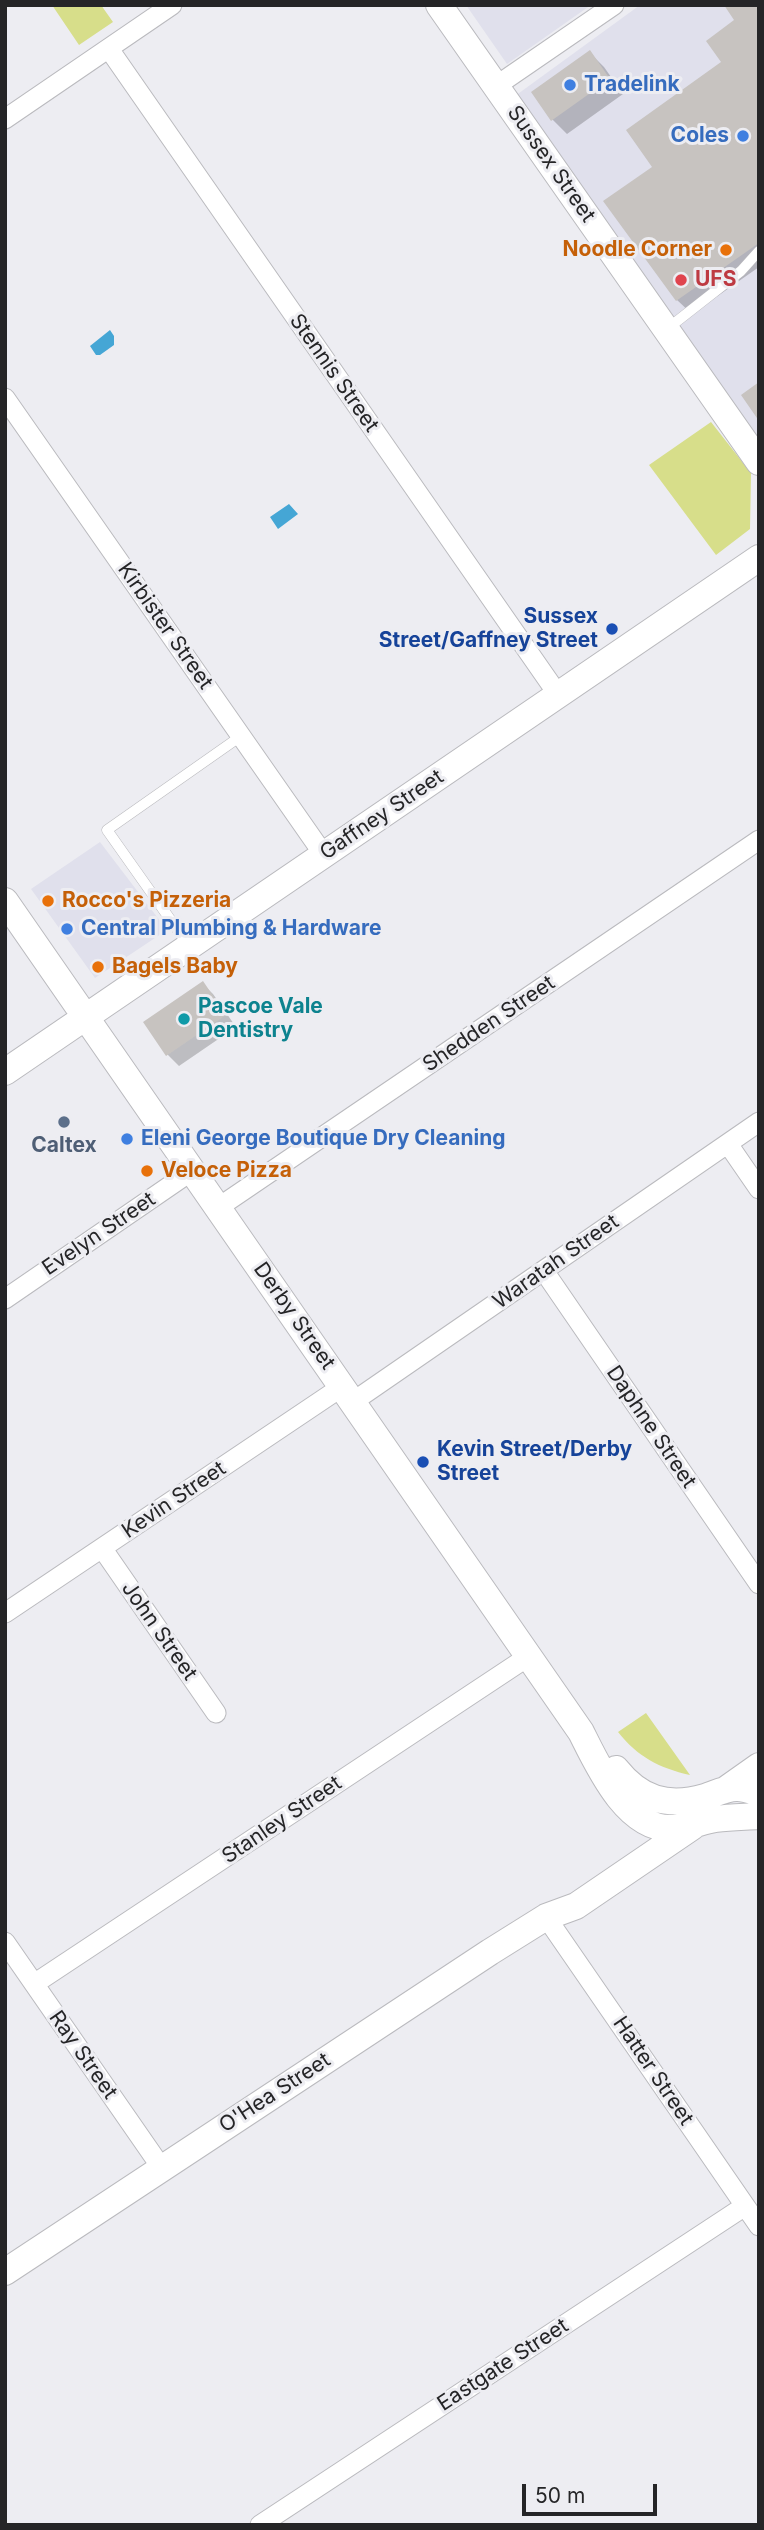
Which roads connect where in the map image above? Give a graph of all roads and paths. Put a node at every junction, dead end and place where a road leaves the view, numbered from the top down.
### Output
1 (173, 5) edge
2 (439, 5) edge
3 (614, 5) edge
4 (109, 49) junction
5 (496, 86) junction
6 (5, 120) edge
7 (759, 251) edge
8 (666, 329) junction
9 (5, 398) edge
10 (759, 462) edge
11 (759, 558) edge
12 (559, 696) junction
13 (241, 736) junction
14 (759, 841) edge
15 (324, 855) junction
16 (5, 901) edge
17 (189, 946) junction
18 (87, 1017) junction
19 (5, 1072) edge
20 (759, 1122) edge
21 (727, 1144) junction
22 (193, 1170) junction
23 (759, 1189) edge
24 (219, 1207) junction
25 (544, 1270) junction
26 (5, 1299) edge
27 (348, 1394) junction
28 (102, 1548) junction
29 (759, 1584) edge
30 (5, 1613) edge
31 (529, 1656) junction
32 (216, 1713) dead end
33 (581, 1732) junction
34 (759, 1766) edge
35 (725, 1790) junction
36 (759, 1793) edge
37 (693, 1812) junction
38 (753, 1814) edge
39 (650, 1824) junction
40 (546, 1917) junction
41 (5, 1942) edge
42 (34, 1984) junction
43 (162, 2167) junction
44 (745, 2206) junction
45 (759, 2226) edge
46 (5, 2272) edge
47 (260, 2525) edge

1 - 4 street
2 - 5 street, Sussex Street
3 - 5 street
4 - 6 street
4 - 12 street, Stennis Street
5 - 8 street, Sussex Street
7 - 8 lane
8 - 10 street, Sussex Street
9 - 13 street, Kirbister Street
11 - 12 street, Gaffney Street
12 - 15 street, Gaffney Street
13 - 15 street, Kirbister Street
13 - 17 lane
14 - 24 street, Shedden Street
15 - 17 street, Gaffney Street
16 - 18 street, Derby Street
17 - 18 street, Gaffney Street
18 - 19 street, Gaffney Street
18 - 22 street, Derby Street
20 - 21 street, Waratah Street
21 - 23 street
21 - 25 street, Waratah Street
22 - 24 street, Derby Street
22 - 26 street, Evelyn Street
24 - 27 street, Derby Street
25 - 27 street, Waratah Street
25 - 29 street, Daphne Street
27 - 28 street, Kevin Street
27 - 31 street, Derby Street
28 - 30 street, Kevin Street
28 - 32 street, John Street
31 - 33 street, Derby Street
31 - 42 street, Stanley Street
33 - 37 street, Derby Street
33 - 39 street, Derby Street
34 - 35 street
35 - 36 street
35 - 37 street, Derby Street
37 - 38 street
37 - 39 street, O'Hea Street
37 - 40 street, O'Hea Street
39 - 40 street, O'Hea Street
40 - 43 street, O'Hea Street
40 - 44 street, Hatter Street
41 - 42 street, Ray Street
42 - 43 street, Ray Street
43 - 46 street, O'Hea Street
44 - 45 street, Hatter Street
44 - 47 street, Eastgate Street

